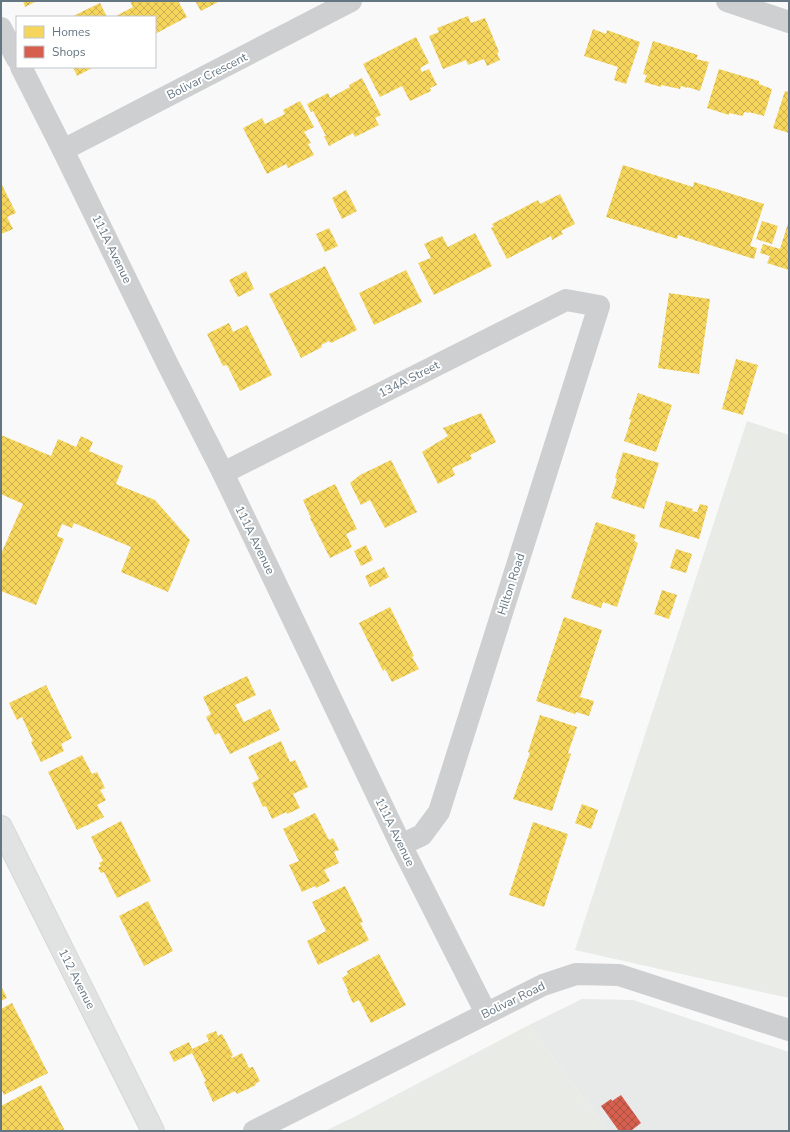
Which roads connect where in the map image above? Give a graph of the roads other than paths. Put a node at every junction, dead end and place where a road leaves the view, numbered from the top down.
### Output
1 (351, 1) edge
2 (727, 1) edge
3 (789, 22) edge
4 (1, 28) edge
5 (16, 57) edge
6 (22, 68) edge
7 (64, 150) junction
8 (599, 306) joint
9 (223, 473) junction
10 (1, 828) edge
11 (402, 845) junction
12 (486, 1014) junction
13 (789, 1030) edge
14 (154, 1131) edge
15 (254, 1131) edge

1 - 7 street, Bolivar Crescent
2 - 3 street
4 - 5 street
6 - 7 street, 111A Avenue
7 - 9 street, 111A Avenue
8 - 9 street, 134A Street
8 - 11 street, Hilton Road
9 - 11 street, 111A Avenue
10 - 14 main road, 112 Avenue
11 - 12 street, 111A Avenue
12 - 13 street, Bolivar Road
12 - 15 street, Bolivar Road

